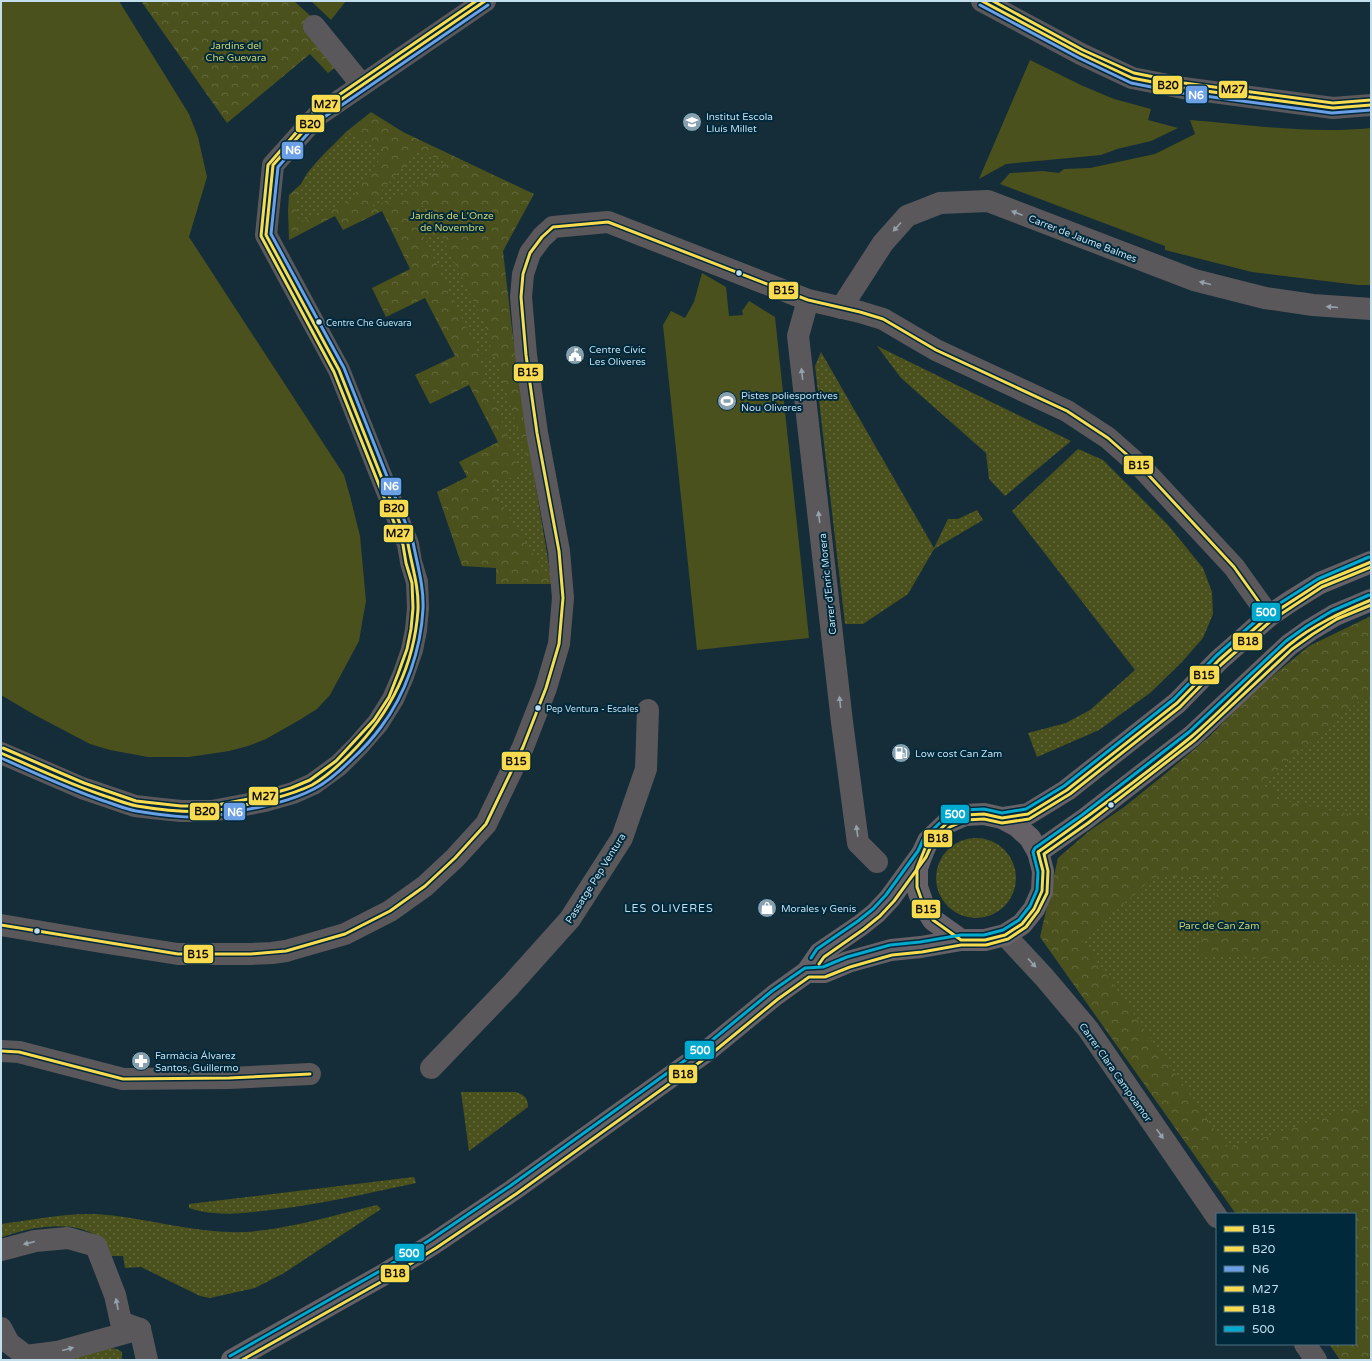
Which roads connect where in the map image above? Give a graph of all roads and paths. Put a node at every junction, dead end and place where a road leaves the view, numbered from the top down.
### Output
1 (485, 1) edge
2 (982, 1) edge
3 (314, 26) dead end
4 (362, 85) junction
5 (1371, 105) edge
6 (808, 300) junction
7 (841, 308) junction
8 (1371, 309) edge
9 (1371, 562) edge
10 (1371, 600) edge
11 (1269, 616) junction
12 (648, 710) dead end
13 (1, 753) edge
14 (1002, 818) junction
15 (1038, 852) junction
16 (922, 854) junction
17 (877, 862) dead end
18 (1, 925) edge
19 (1005, 935) junction
20 (961, 940) junction
21 (806, 972) junction
22 (1, 1051) edge
23 (431, 1068) dead end
24 (310, 1074) dead end
25 (1216, 1216) edge
26 (1, 1250) edge
27 (1, 1328) edge
28 (140, 1329) junction
29 (1306, 1345) edge
30 (147, 1360) edge
31 (232, 1360) edge
32 (1316, 1360) edge

1 - 4 street
2 - 5 street
3 - 4 street
4 - 13 street
6 - 7 street
17 -> 6 street, Carrer d'Enric Morera
6 - 18 street
8 -> 7 street, Carrer de Jaume Balmes
7 - 11 street
9 - 11 street
10 - 15 street
11 - 14 street
12 - 23 street, Passatge Pep Ventura
14 - 15 street
14 - 16 street
15 - 19 street
16 - 20 street
16 - 21 street
19 - 20 street
19 -> 25 street, Carrer Clara Campoamor
20 - 21 street
21 - 31 street
22 - 24 street
28 -> 26 street
27 -> 28 street
28 - 30 street
29 - 32 street

